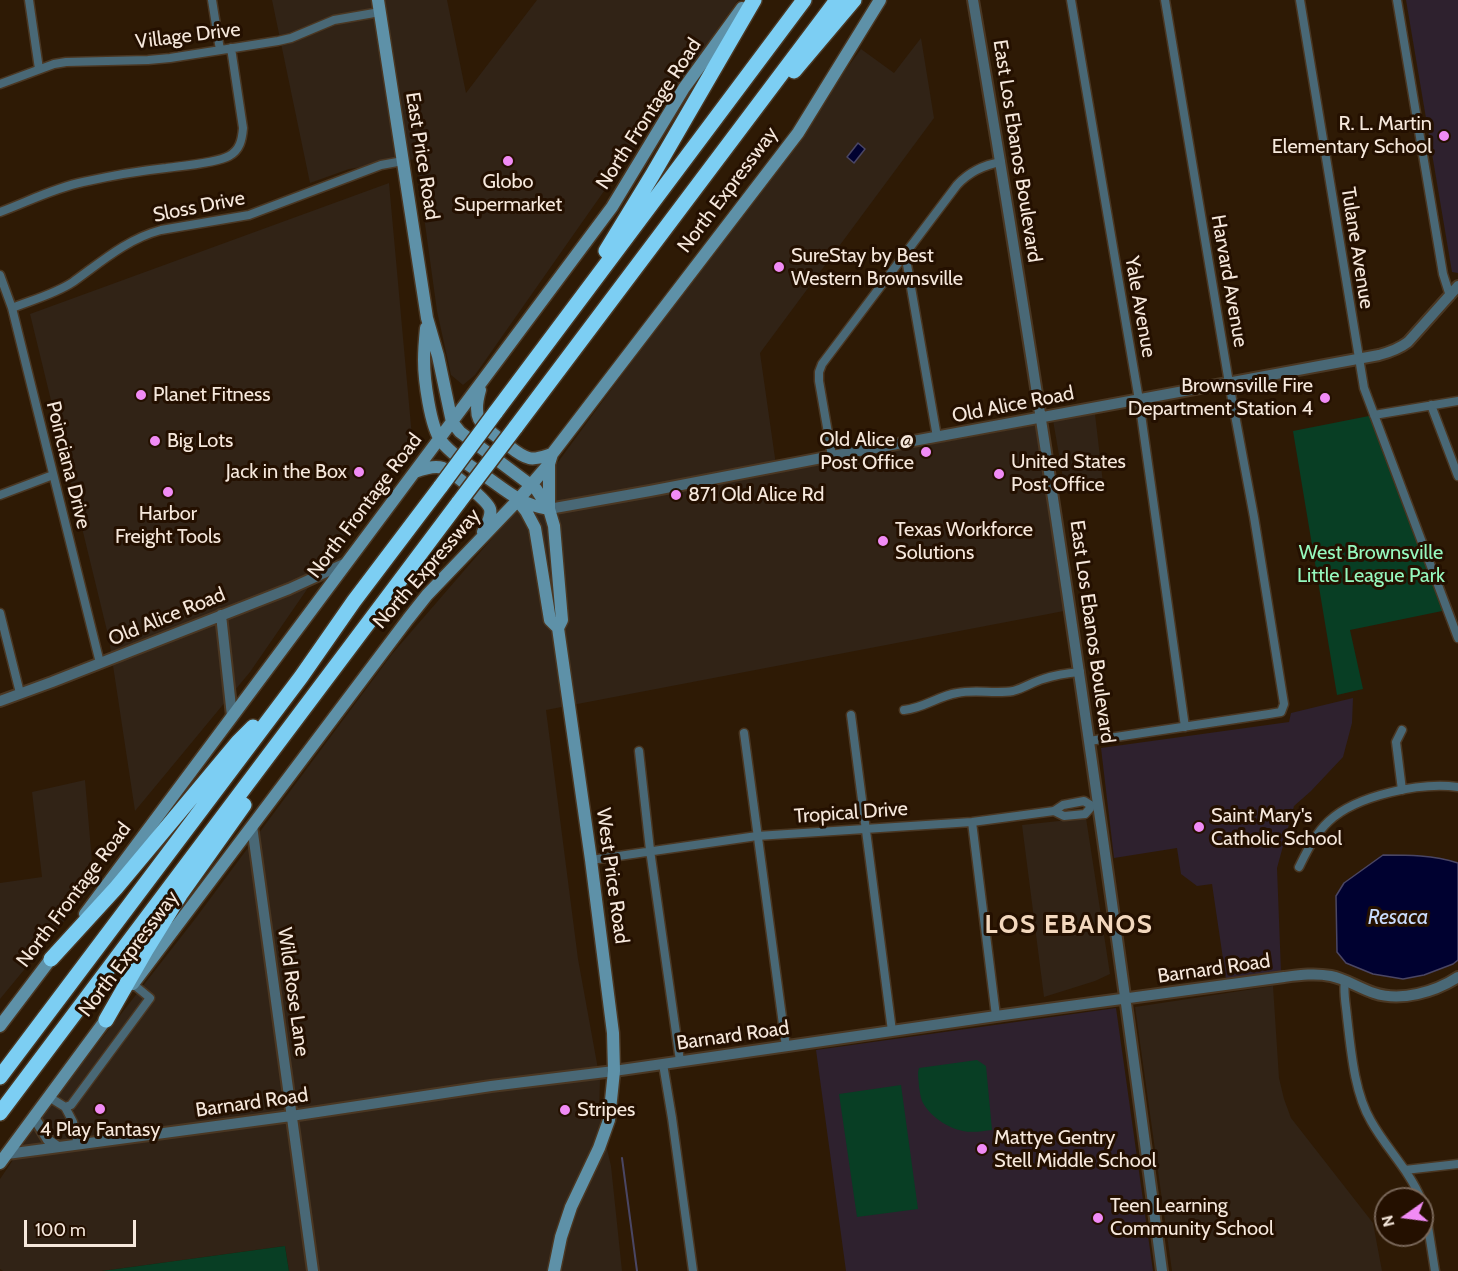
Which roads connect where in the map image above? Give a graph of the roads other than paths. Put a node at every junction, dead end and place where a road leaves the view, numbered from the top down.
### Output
1 (29, 0) edge
2 (212, 0) edge
3 (748, 0) edge
4 (754, 0) edge
5 (804, 0) edge
6 (837, 0) edge
7 (854, 0) edge
8 (880, 0) edge
9 (973, 0) edge
10 (1071, 0) edge
11 (1165, 0) edge
12 (1300, 0) edge
13 (1397, 0) edge
14 (379, 6) edge
15 (231, 48) junction
16 (220, 50) junction
17 (39, 69) junction
18 (0, 84) edge
19 (403, 161) junction
20 (1001, 162) junction
21 (706, 174) junction
22 (0, 212) edge
23 (905, 253) junction
24 (0, 275) edge
25 (1458, 286) edge
26 (1450, 296) junction
27 (12, 308) junction
28 (427, 318) junction
29 (558, 330) junction
30 (1359, 358) junction
31 (482, 380) junction
32 (1229, 383) junction
33 (427, 394) junction
34 (1138, 400) junction
35 (1458, 401) edge
36 (1431, 405) junction
37 (1374, 415) junction
38 (1042, 418) junction
39 (452, 422) junction
40 (937, 437) junction
41 (439, 438) junction
42 (832, 456) junction
43 (423, 459) junction
44 (551, 459) junction
45 (415, 472) junction
46 (53, 475) junction
47 (1458, 476) edge
48 (531, 485) junction
49 (0, 495) edge
50 (518, 500) junction
51 (549, 509) junction
52 (479, 541) junction
53 (346, 563) junction
54 (0, 613) edge
55 (221, 615) junction
56 (558, 628) junction
57 (1458, 637) edge
58 (100, 663) junction
59 (1080, 672) junction
60 (301, 677) junction
61 (20, 693) junction
62 (313, 698) junction
63 (0, 701) edge
64 (904, 710) dead end
65 (232, 716) junction
66 (851, 716) dead end
67 (1185, 727) junction
68 (1402, 730) dead end
69 (744, 733) dead end
70 (1089, 741) junction
71 (639, 751) dead end
72 (1458, 787) edge
73 (1402, 790) junction
74 (1095, 806) junction
75 (972, 822) junction
76 (252, 826) junction
77 (865, 829) junction
78 (757, 836) junction
79 (650, 850) junction
80 (591, 860) junction
81 (1299, 867) dead end
82 (51, 959) junction
83 (1458, 977) edge
84 (1345, 980) junction
85 (132, 984) junction
86 (1125, 999) junction
87 (996, 1017) junction
88 (106, 1020) junction
89 (0, 1026) edge
90 (892, 1031) junction
91 (786, 1047) junction
92 (680, 1061) junction
93 (663, 1064) junction
94 (614, 1071) junction
95 (0, 1077) edge
96 (49, 1097) junction
97 (64, 1107) junction
98 (0, 1113) edge
99 (291, 1116) junction
100 (34, 1117) junction
101 (78, 1145) junction
102 (58, 1148) junction
103 (3, 1159) edge
104 (1458, 1164) edge
105 (1405, 1170) junction
106 (1416, 1187) edge
107 (1431, 1247) edge
108 (313, 1271) edge
109 (554, 1271) edge
110 (693, 1271) edge
111 (1162, 1271) edge
112 (1435, 1271) edge

1 - 17 street
2 - 16 street
3 - 31 main road, North Frontage Road
4 - 29 highway
5 - 29 highway, North Expressway
6 - 21 highway, North Expressway
7 - 21 highway
8 - 44 main road, North Expressway
9 - 20 street, East Los Ebanos Boulevard
10 - 34 street, Yale Avenue
11 - 32 street, Harvard Avenue
12 - 30 street, Tulane Avenue
13 - 26 street
14 - 15 street, Village Drive
14 - 19 main road, East Price Road
15 - 16 street, Village Drive
15 - 22 street
16 - 17 street, Village Drive
17 - 18 street, Village Drive
19 - 27 street, Sloss Drive
19 - 28 main road, East Price Road
20 - 23 street
20 - 38 street, East Los Ebanos Boulevard
21 - 62 highway, North Expressway, bridge
23 - 40 street
23 - 42 street
24 - 27 street, Poinciana Drive
25 - 26 street, Old Alice Road
26 - 30 street, Old Alice Road
27 - 46 street, Poinciana Drive
28 - 33 main road, East Price Road
28 - 39 main road, East Price Road
29 - 60 highway, North Expressway, bridge
30 - 32 street, Old Alice Road
30 - 37 street, Tulane Avenue
31 - 39 main road, North Frontage Road
31 - 44 main road
32 - 34 street, Old Alice Road
32 - 67 street, Harvard Avenue
33 - 41 main road, East Price Road
33 - 43 main road
34 - 38 street, Old Alice Road
34 - 67 street, Yale Avenue
35 - 36 street
36 - 37 street
36 - 47 street
37 - 57 street, Tulane Avenue
38 - 40 street, Old Alice Road
38 - 59 street, East Los Ebanos Boulevard
39 - 41 main road, North Frontage Road
39 - 48 main road
40 - 42 street, Old Alice Road
41 - 43 main road, North Frontage Road
41 - 50 main road, East Price Road
42 - 51 street, Old Alice Road
43 - 45 main road, North Frontage Road
44 - 48 main road, North Expressway
44 - 51 main road
45 - 52 main road
45 - 53 main road, North Frontage Road
46 - 49 street
46 - 58 street, Poinciana Drive
48 - 50 main road, North Expressway
48 - 51 main road, West Price Road
50 - 51 main road
50 - 52 main road, North Expressway
50 - 56 main road
51 - 56 main road, West Price Road
52 - 76 main road, North Expressway
53 - 55 street, Old Alice Road
53 - 65 main road, North Frontage Road
54 - 61 street
55 - 58 street, Old Alice Road
55 - 65 street
56 - 80 main road, West Price Road
58 - 61 street, Old Alice Road
59 - 64 street
59 - 70 street, East Los Ebanos Boulevard
60 - 82 highway
60 - 95 highway, North Expressway
61 - 63 street, Old Alice Road
62 - 88 highway
62 - 98 highway, North Expressway
65 - 82 main road, North Frontage Road
66 - 77 street
67 - 70 street
68 - 73 street
69 - 78 street
70 - 74 street, East Los Ebanos Boulevard
71 - 79 street
72 - 73 street
73 - 81 street
74 - 75 street, Tropical Drive
74 - 86 street, East Los Ebanos Boulevard
75 - 77 street, Tropical Drive
75 - 87 street
76 - 85 main road, North Expressway
76 - 99 street, Wild Rose Lane
77 - 78 street, Tropical Drive
77 - 90 street
78 - 79 street, Tropical Drive
78 - 91 street
79 - 80 street, Tropical Drive
79 - 92 street
80 - 94 main road, West Price Road
82 - 89 main road, North Frontage Road
83 - 84 street, Barnard Road
84 - 86 street, Barnard Road
84 - 105 street
85 - 88 main road, North Expressway
85 - 97 street
86 - 87 street, Barnard Road
86 - 111 street, East Los Ebanos Boulevard
87 - 90 street, Barnard Road
88 - 96 main road, North Expressway
90 - 91 street, Barnard Road
91 - 92 street, Barnard Road
92 - 93 street, Barnard Road
93 - 94 street, Barnard Road
93 - 110 street
94 - 99 street, Barnard Road
94 - 109 main road, West Price Road
96 - 97 street
96 - 100 main road, North Expressway
97 - 101 street
99 - 101 street, Barnard Road
99 - 108 street, Wild Rose Lane
100 - 102 street
100 - 103 main road, North Expressway
101 - 102 street, Barnard Road
102 - 103 street, Barnard Road
104 - 105 street
105 - 106 street
107 - 112 street

